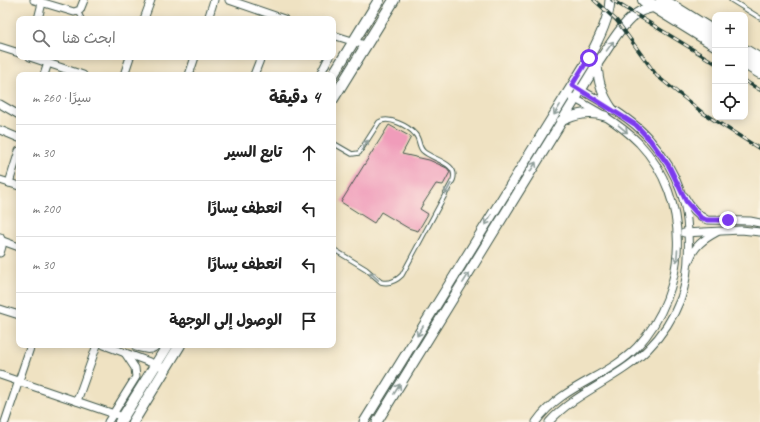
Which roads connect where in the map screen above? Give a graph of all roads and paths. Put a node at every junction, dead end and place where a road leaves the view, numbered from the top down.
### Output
1 (34, 0) edge
2 (84, 0) edge
3 (151, 0) edge
4 (214, 0) edge
5 (229, 0) edge
6 (379, 0) edge
7 (394, 0) edge
8 (610, 0) edge
9 (644, 0) edge
10 (731, 0) edge
11 (239, 2) edge
12 (42, 3) junction
13 (659, 4) edge
14 (78, 12) junction
15 (39, 16) edge
16 (80, 16) edge
17 (145, 16) edge
18 (209, 16) edge
19 (271, 16) edge
20 (760, 17) edge
21 (712, 31) edge
22 (336, 36) edge
23 (353, 41) junction
24 (712, 42) edge
25 (365, 45) junction
26 (0, 47) edge
27 (16, 53) edge
28 (748, 53) edge
29 (39, 60) edge
30 (129, 60) edge
31 (193, 60) edge
32 (260, 60) edge
33 (328, 60) edge
34 (760, 60) edge
35 (48, 63) junction
36 (597, 64) junction
37 (748, 64) edge
38 (45, 72) edge
39 (74, 72) edge
40 (125, 72) edge
41 (190, 72) edge
42 (255, 72) edge
43 (322, 72) edge
44 (335, 72) edge
45 (760, 72) edge
46 (572, 85) junction
47 (581, 90) junction
48 (336, 94) edge
49 (566, 94) junction
50 (575, 99) junction
51 (0, 104) edge
52 (612, 109) junction
53 (16, 113) edge
54 (604, 116) junction
55 (561, 121) junction
56 (0, 130) edge
57 (16, 137) edge
58 (336, 145) edge
59 (16, 160) edge
60 (0, 180) edge
61 (8, 183) junction
62 (16, 185) edge
63 (681, 191) junction
64 (760, 223) edge
65 (720, 231) junction
66 (760, 232) edge
67 (678, 233) junction
68 (688, 233) junction
69 (1, 239) edge
70 (16, 245) edge
71 (336, 251) edge
72 (0, 253) edge
73 (686, 266) junction
74 (0, 309) edge
75 (16, 314) edge
76 (31, 348) edge
77 (96, 348) edge
78 (113, 348) edge
79 (142, 348) edge
80 (154, 348) edge
81 (167, 348) edge
82 (177, 348) edge
83 (125, 352) junction
84 (161, 366) junction
85 (0, 375) edge
86 (19, 381) junction
87 (77, 401) junction
88 (119, 418) edge
89 (5, 422) edge
90 (108, 422) edge
91 (133, 422) edge
92 (364, 422) edge
93 (377, 422) edge
94 (536, 422) edge
95 (549, 422) edge

1 - 12 street
2 - 14 street
3 - 17 street
4 - 18 street
5 - 11 street
6 - 23 main road
7 - 25 main road
8 - 46 street
9 - 13 highway
10 - 20 lane
11 - 19 street
12 - 14 street
12 - 15 street
13 - 21 highway
13 - 24 highway
36 -> 13 street
14 - 16 lane
22 - 23 street
23 - 25 street
23 - 44 main road
25 - 48 main road
26 - 27 street
28 - 34 highway
29 - 35 street
30 - 40 street
31 - 41 street
32 - 42 street
33 - 43 street
35 - 38 street
35 - 39 street
36 - 47 street
36 - 52 street
37 - 45 highway
46 - 47 street
46 - 49 street
47 - 50 street
47 - 52 street
49 - 50 street
49 -> 92 street
50 - 54 street
50 - 55 street
51 - 53 street
52 - 63 street
54 - 55 street
54 -> 67 street
93 -> 55 street
56 - 57 street
58 -> 71 lane
59 - 61 street
60 - 61 street
61 - 62 street
63 - 64 street
63 - 68 street
65 - 66 street
65 - 68 street
65 - 73 street
67 - 68 street
67 -> 94 street
68 - 73 street
69 - 70 street
69 - 72 street
73 - 95 street
74 - 75 street
76 - 86 street
77 - 87 street
78 - 83 street
79 - 80 street
81 - 84 main road
82 - 84 main road
83 - 84 street
83 - 88 street
84 - 88 main road
84 - 91 main road
85 - 86 street
86 - 87 street
86 - 89 street
87 - 88 street
88 - 90 street

